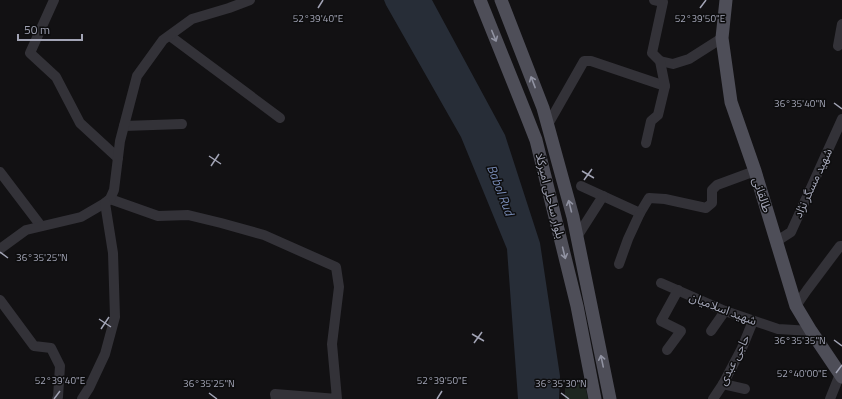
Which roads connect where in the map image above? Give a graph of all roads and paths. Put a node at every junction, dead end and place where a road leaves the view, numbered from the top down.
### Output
1 (54, 0) edge
2 (224, 0) edge
3 (250, 0) edge
4 (480, 0) edge
5 (501, 0) edge
6 (726, 0) edge
7 (661, 1) edge
8 (219, 11) junction
9 (842, 24) edge
10 (170, 36) junction
11 (722, 38) junction
12 (838, 46) dead end
13 (660, 61) junction
14 (665, 86) junction
15 (280, 118) dead end
16 (842, 119) edge
17 (182, 124) dead end
18 (124, 126) junction
19 (548, 126) junction
20 (646, 143) dead end
21 (118, 158) junction
22 (755, 171) junction
23 (0, 172) edge
24 (581, 186) dead end
25 (603, 196) junction
26 (108, 201) junction
27 (640, 213) junction
28 (42, 226) junction
29 (580, 232) dead end
30 (777, 241) junction
31 (842, 246) edge
32 (0, 249) edge
33 (619, 264) dead end
34 (661, 283) dead end
35 (678, 290) junction
36 (0, 300) edge
37 (796, 306) junction
38 (725, 311) junction
39 (753, 321) junction
40 (710, 331) dead end
41 (811, 331) junction
42 (667, 350) dead end
43 (841, 376) edge
44 (723, 384) junction
45 (745, 389) dead end
46 (57, 399) edge
47 (82, 399) edge
48 (276, 399) edge
49 (595, 399) edge
50 (610, 399) edge
51 (713, 399) edge
52 (830, 399) edge

1 - 21 street
2 - 8 street
3 - 8 street
4 -> 49 main road, بلوار ساحلی امیرکلا
19 -> 5 main road, بلوار ساحلی امیرکلا
6 - 11 main road, طالقانی
7 - 13 street
8 - 10 street
9 - 12 street
10 - 15 street
10 - 18 street
11 - 13 street
11 - 22 main road, طالقانی
13 - 14 street
14 - 19 street
14 - 20 street
16 - 30 street, شهید مسگر نژاد
17 - 18 street
18 - 21 street
50 -> 19 main road, بلوار ساحلی امیرکلا
21 - 26 street
22 - 27 street
22 - 30 main road, طالقانی
23 - 28 street
24 - 25 street
25 - 27 street
25 - 29 street
26 - 28 street
26 - 47 street
26 - 48 street
27 - 33 street
28 - 32 street
30 - 37 main road, طالقانی
31 - 37 street
34 - 35 street, شهید اسلامیان
35 - 38 street, شهید اسلامیان
35 - 42 street
36 - 46 street
37 - 41 main road, طالقانی
38 - 39 street, شهید اسلامیان
38 - 40 street
39 - 41 street, شهید اسلامیان
39 - 44 street, حاجی عبدی
41 - 43 main road, طالقانی
43 - 52 street
44 - 45 street
44 - 51 street, حاجی عبدی

